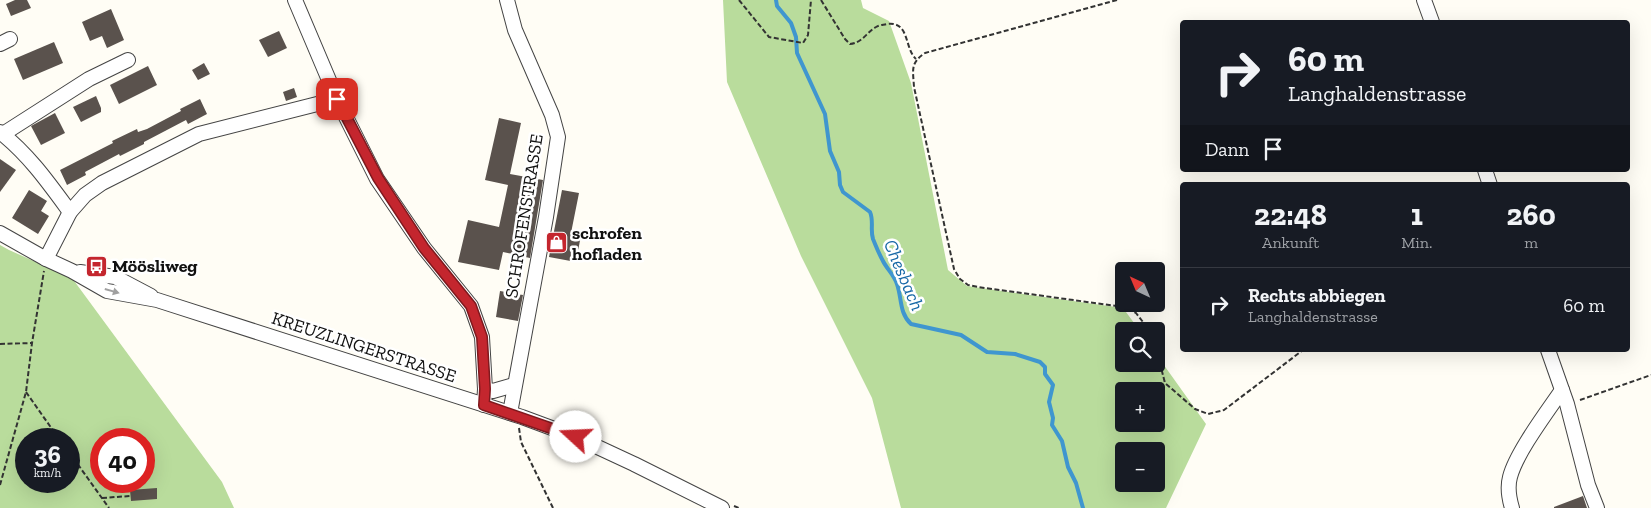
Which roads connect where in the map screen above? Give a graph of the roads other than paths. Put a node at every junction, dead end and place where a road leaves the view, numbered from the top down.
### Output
1 (295, 0) edge
2 (507, 0) edge
3 (1424, 0) edge
4 (1431, 20) edge
5 (128, 60) dead end
6 (337, 99) junction
7 (1, 133) edge
8 (70, 212) junction
9 (0, 233) edge
10 (46, 259) junction
11 (1549, 352) edge
12 (514, 385) junction
13 (485, 389) junction
14 (1562, 390) junction
15 (484, 405) junction
16 (516, 415) junction
17 (722, 508) edge
18 (1512, 508) edge
19 (1597, 508) edge

1 - 6 street
2 - 12 street, SCHROFENSTRASSE
3 - 4 street
5 - 7 street
6 - 8 street
6 - 13 street
7 - 8 street
8 - 10 street
9 - 10 street, KREUZLINGERSTRASSE
10 - 15 street, KREUZLINGERSTRASSE
11 - 14 street
12 - 13 street
12 - 16 street, SCHROFENSTRASSE
13 - 15 street
14 - 18 street
14 - 19 street
15 - 16 street, KREUZLINGERSTRASSE
16 - 17 street, KREUZLINGERSTRASSE

